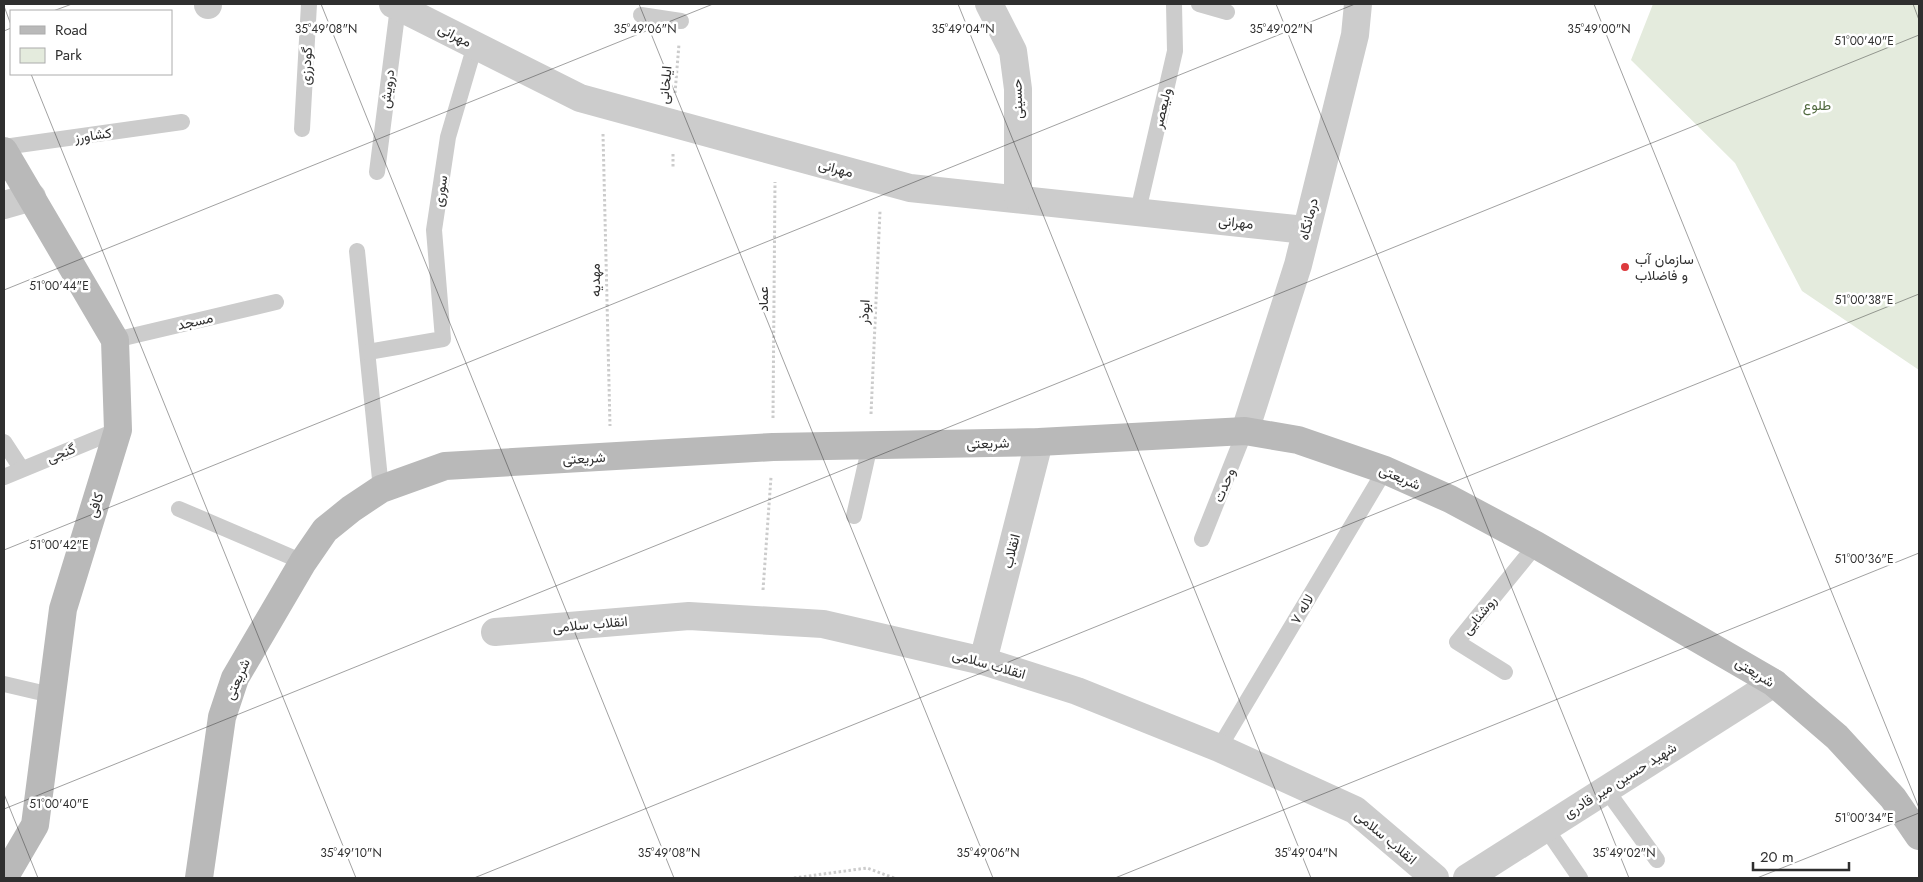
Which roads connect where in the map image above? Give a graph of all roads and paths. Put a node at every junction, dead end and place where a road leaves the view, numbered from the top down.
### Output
1 (309, 4) edge
2 (989, 4) edge
3 (1174, 4) edge
4 (1199, 4) edge
5 (1358, 4) edge
6 (395, 5) edge
7 (1227, 12) dead end
8 (641, 15) dead end
9 (681, 20) joint
10 (475, 45) junction
11 (602, 104) junction
12 (182, 122) dead end
13 (673, 123) junction
14 (302, 129) dead end
15 (4, 149) edge
16 (775, 151) junction
17 (673, 169) dead end
18 (376, 172) dead end
19 (882, 180) junction
20 (32, 197) junction
21 (1018, 199) junction
22 (4, 205) edge
23 (1138, 211) junction
24 (1305, 230) junction
25 (358, 251) dead end
26 (276, 302) dead end
27 (115, 340) junction
28 (368, 352) junction
29 (118, 430) junction
30 (1245, 431) junction
31 (4, 442) edge
32 (1040, 442) junction
33 (870, 445) junction
34 (773, 447) junction
35 (610, 456) junction
36 (21, 468) junction
37 (1385, 470) junction
38 (4, 477) edge
39 (381, 489) junction
40 (179, 509) dead end
41 (854, 516) dead end
42 (1202, 539) dead end
43 (1536, 545) junction
44 (303, 562) junction
45 (761, 620) junction
46 (495, 632) dead end
47 (983, 661) junction
48 (1505, 672) dead end
49 (1774, 683) junction
50 (4, 684) edge
51 (51, 694) junction
52 (1219, 748) junction
53 (1605, 788) junction
54 (1545, 828) junction
55 (1919, 836) edge
56 (1657, 860) dead end
57 (4, 878) edge
58 (198, 878) edge
59 (794, 878) edge
60 (894, 878) edge
61 (1436, 878) edge
62 (1467, 878) edge
63 (1580, 878) edge

1 - 14 lane, گودرزی
2 - 21 street, حسینی
3 - 23 lane, ولیعصر
4 - 7 lane
5 - 24 street, درمانگاه
6 - 10 street, مهرانی
6 - 18 lane, درویش
8 - 9 lane
9 - 13 path, ایلخانی
10 - 11 street, مهرانی
10 - 28 lane, سوری
11 - 13 street, مهرانی
11 - 35 path, مهدیه
12 - 15 lane, کشاورز
13 - 16 street, مهرانی
13 - 17 path, ایلخانی
15 - 20 street, کافی
16 - 19 street, مهرانی
16 - 34 path, عماد
19 - 21 street, مهرانی
19 - 33 path, ابوذر
20 - 22 street
20 - 27 street, کافی
21 - 23 street, مهرانی
23 - 24 street, مهرانی
24 - 30 street, درمانگاه
25 - 28 lane
26 - 27 lane, مسجد
27 - 29 street, کافی
28 - 39 lane
29 - 36 lane, گنجی
29 - 51 street, کافی
30 - 32 street, شریعتی
30 - 37 street, شریعتی
30 - 42 lane, وحدت
31 - 36 lane
32 - 33 street, شریعتی
32 - 47 street, انقلاب
33 - 34 street, شریعتی
33 - 41 lane
34 - 35 street, شریعتی
34 - 45 path, عماد
35 - 39 street, شریعتی
36 - 38 lane, گنجی
37 - 43 street, شریعتی
37 - 52 lane, لاله ۷
39 - 44 street, شریعتی
40 - 44 lane
43 - 48 lane, روشنایی
43 - 49 street, شریعتی
44 - 58 street, شریعتی
45 - 46 street, انقلاب سلامی
45 - 47 street, انقلاب سلامی
47 - 52 street, انقلاب سلامی
49 - 53 street, شهید حسین میر قادری
49 - 55 street, شریعتی
50 - 51 lane
51 - 57 street, کافی
52 - 61 street, انقلاب سلامی
53 - 54 street, شهید حسین میر قادری
53 - 56 lane
54 - 62 street, شهید حسین میر قادری
54 - 63 lane
59 - 60 path

